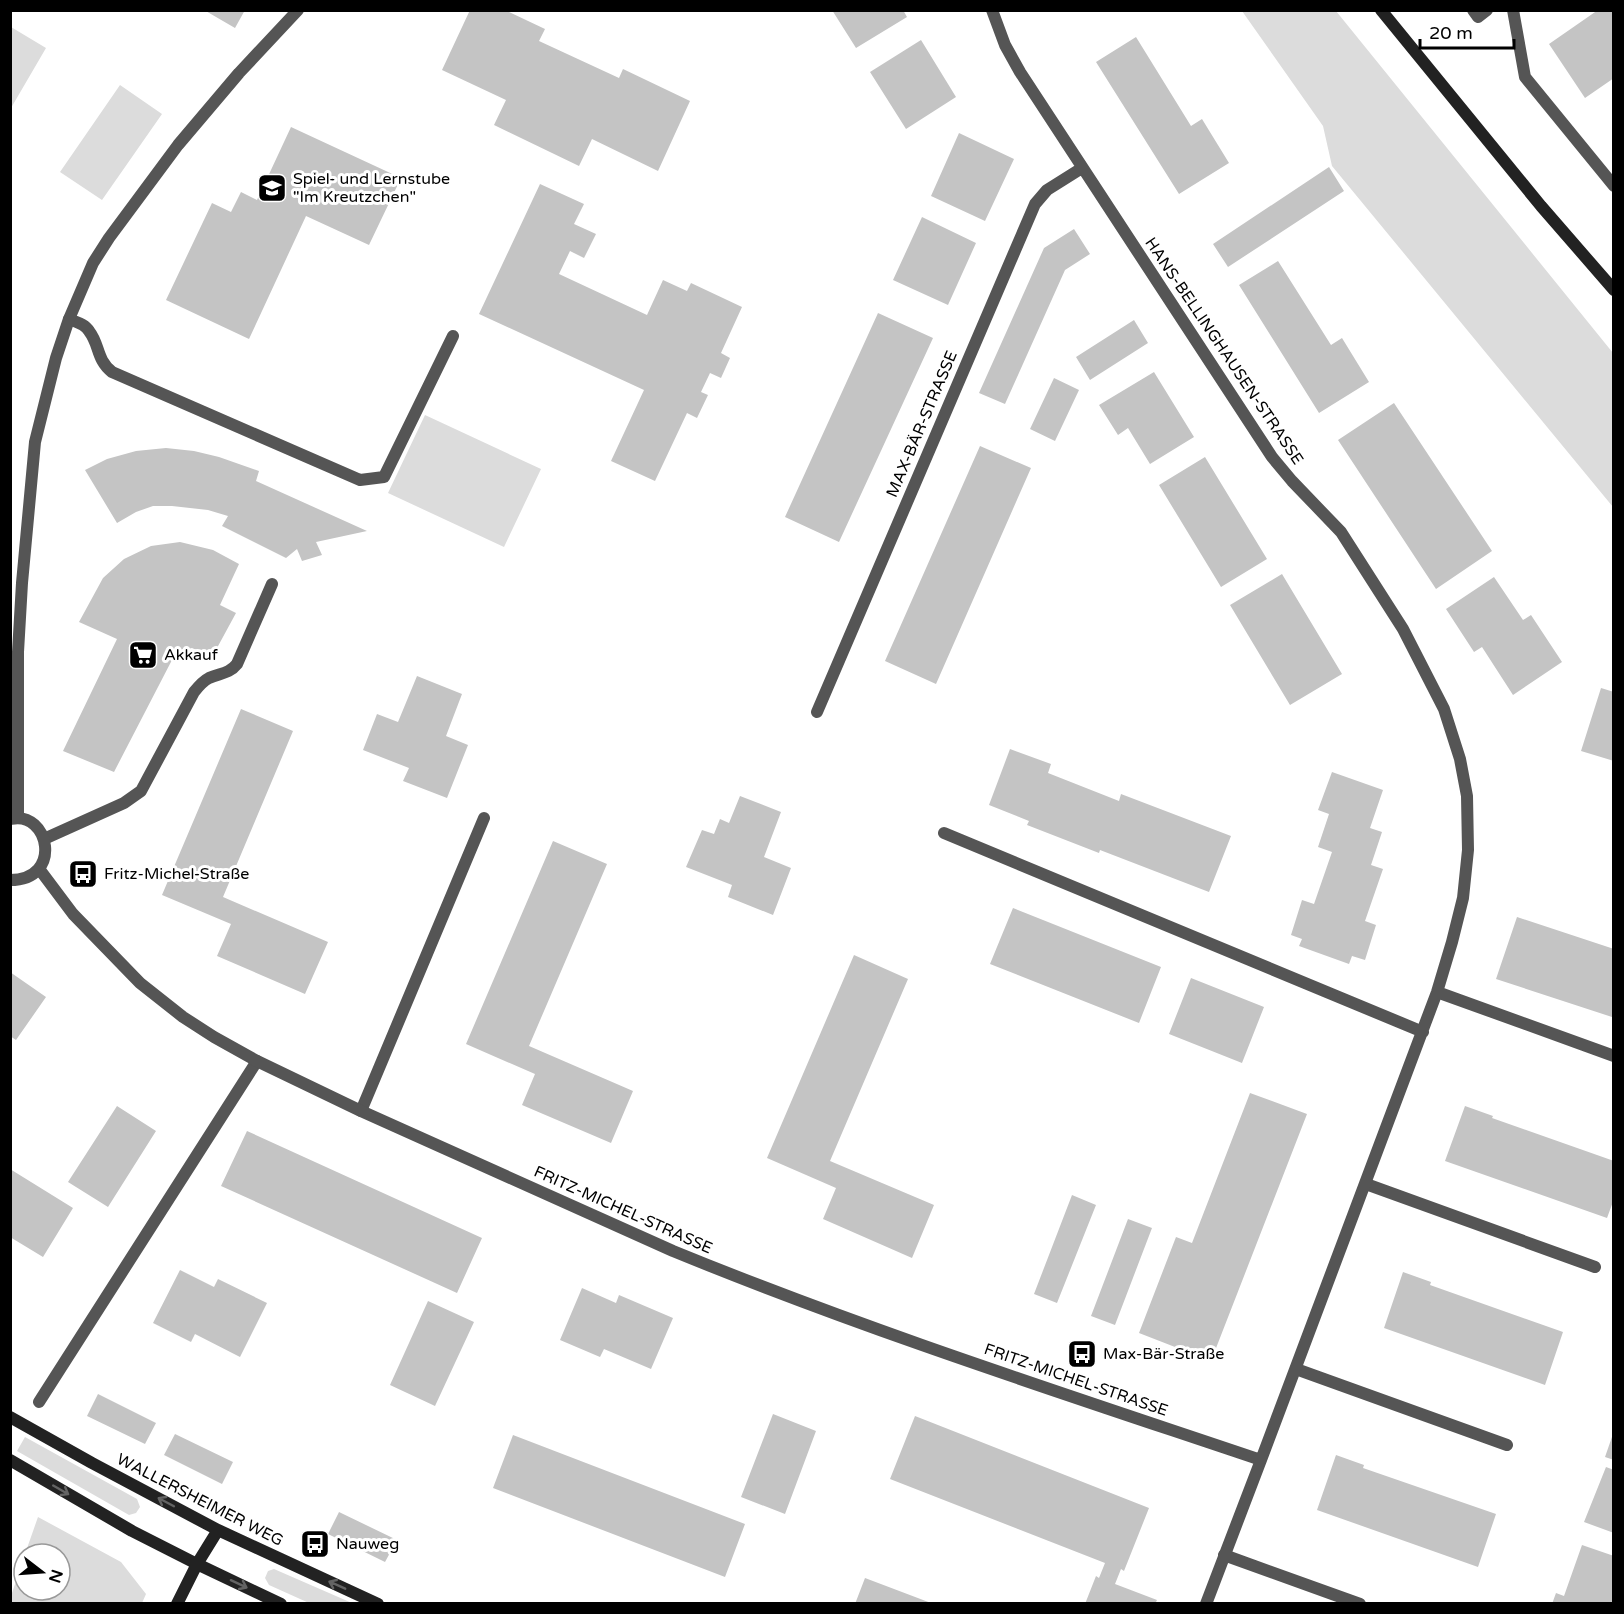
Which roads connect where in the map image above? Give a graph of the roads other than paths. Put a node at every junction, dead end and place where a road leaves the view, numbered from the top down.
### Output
1 (298, 10) edge
2 (992, 10) edge
3 (1381, 10) edge
4 (1473, 10) edge
5 (1487, 10) edge
6 (1513, 10) edge
7 (1082, 168) junction
8 (1614, 186) edge
9 (1614, 290) edge
10 (69, 319) junction
11 (453, 336) dead end
12 (272, 584) dead end
13 (818, 712) dead end
14 (14, 818) edge
15 (484, 818) dead end
16 (944, 833) dead end
17 (44, 839) junction
18 (40, 870) junction
19 (10, 880) edge
20 (1437, 992) junction
21 (1423, 1032) junction
22 (1614, 1056) edge
23 (257, 1061) junction
24 (361, 1111) junction
25 (1366, 1184) junction
26 (1596, 1267) dead end
27 (1296, 1369) junction
28 (39, 1402) dead end
29 (10, 1417) edge
30 (1508, 1444) dead end
31 (10, 1460) edge
32 (1261, 1460) junction
33 (218, 1530) junction
34 (1224, 1555) junction
35 (196, 1564) junction
36 (177, 1604) edge
37 (281, 1604) edge
38 (378, 1604) edge
39 (1206, 1604) edge
40 (1360, 1604) edge

1 - 10 street
2 - 7 street, HANS-BELLINGHAUSEN-STRASSE
3 - 9 street
4 - 5 street
6 - 8 street
7 - 13 street, MAX-BÄR-STRASSE
7 - 20 street, HANS-BELLINGHAUSEN-STRASSE
10 - 11 street
10 - 14 street
12 - 17 street
14 - 17 street
15 - 24 street
16 - 21 street
17 - 18 street
18 - 19 street
18 - 23 street, FRITZ-MICHEL-STRASSE
20 - 21 street, HANS-BELLINGHAUSEN-STRASSE
20 - 22 street
21 - 25 street, HANS-BELLINGHAUSEN-STRASSE
23 - 24 street, FRITZ-MICHEL-STRASSE
23 - 28 street
24 - 32 street, FRITZ-MICHEL-STRASSE
25 - 26 street
25 - 27 street, HANS-BELLINGHAUSEN-STRASSE
27 - 30 street
27 - 32 street, HANS-BELLINGHAUSEN-STRASSE
33 -> 29 street, WALLERSHEIMER WEG
31 -> 35 street
32 - 34 street, HANS-BELLINGHAUSEN-STRASSE
33 - 35 street
38 -> 33 street, WALLERSHEIMER WEG
34 - 39 street, HANS-BELLINGHAUSEN-STRASSE
34 - 40 street
35 - 36 street
35 -> 37 street

